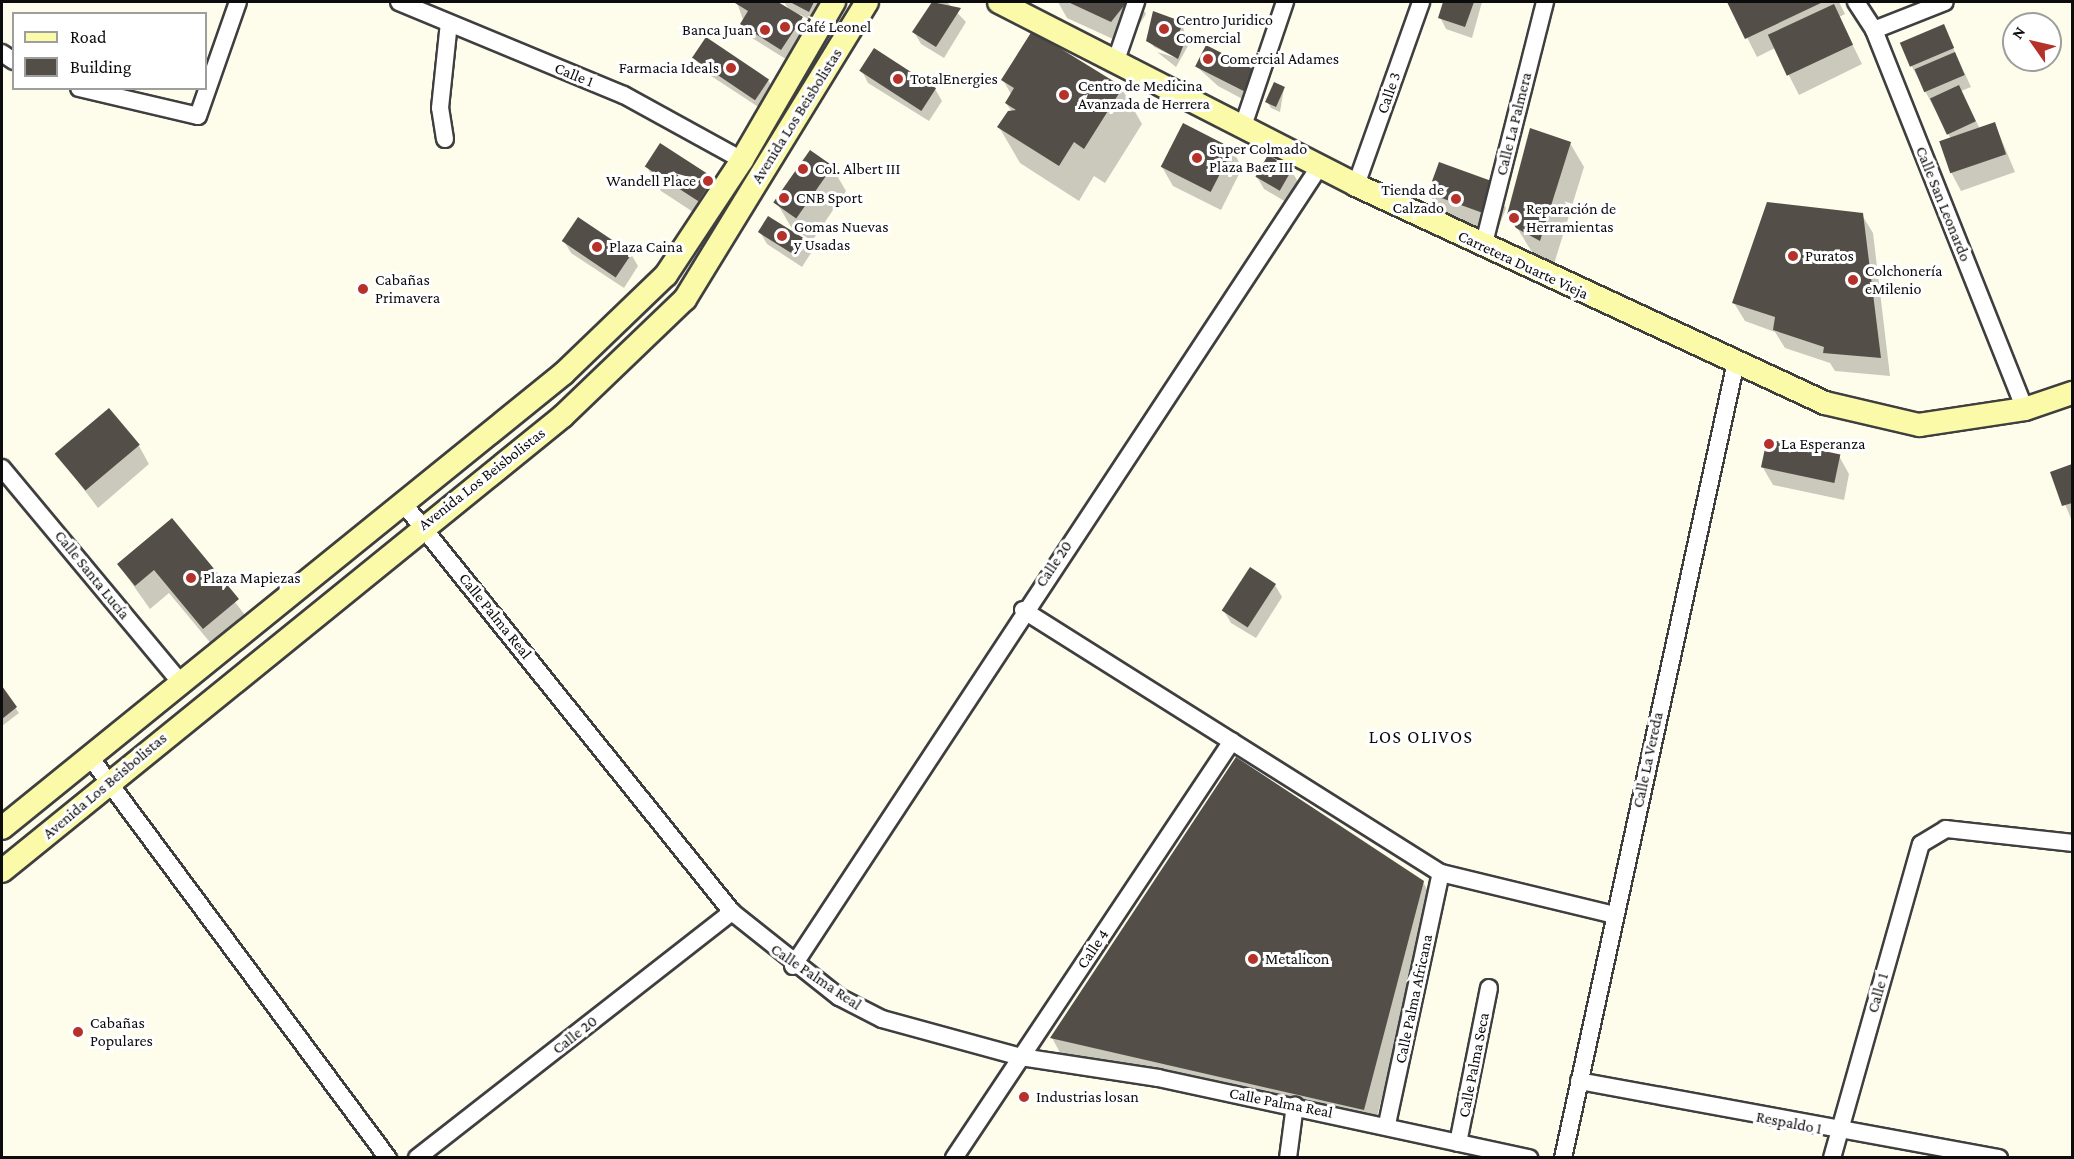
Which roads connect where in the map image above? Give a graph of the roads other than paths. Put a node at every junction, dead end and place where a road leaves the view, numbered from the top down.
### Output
1 (238, 2) edge
2 (399, 2) edge
3 (834, 2) edge
4 (867, 2) edge
5 (999, 2) edge
6 (1136, 2) edge
7 (1285, 2) edge
8 (1422, 2) edge
9 (1545, 2) edge
10 (1856, 2) edge
11 (1945, 2) edge
12 (449, 23) junction
13 (1874, 30) junction
14 (1115, 63) junction
15 (88, 90) edge
16 (1243, 126) junction
17 (445, 139) dead end
18 (742, 160) junction
19 (1320, 166) junction
20 (1356, 185) junction
21 (1484, 247) junction
22 (1736, 362) junction
23 (2073, 393) edge
24 (2025, 409) junction
25 (2, 468) edge
26 (403, 503) junction
27 (422, 526) junction
28 (1023, 610) junction
29 (181, 683) junction
30 (1232, 741) junction
31 (90, 757) junction
32 (109, 781) junction
33 (2, 828) edge
34 (2073, 843) edge
35 (2, 871) edge
36 (1441, 873) junction
37 (732, 912) junction
38 (1614, 915) junction
39 (793, 966) junction
40 (1489, 988) dead end
41 (1021, 1057) junction
42 (1579, 1081) junction
43 (1295, 1106) junction
44 (1387, 1124) junction
45 (1839, 1132) junction
46 (1458, 1143) junction
47 (388, 1158) edge
48 (417, 1158) edge
49 (954, 1158) edge
50 (1288, 1158) edge
51 (1529, 1158) edge
52 (1563, 1158) edge
53 (1832, 1158) edge
54 (1999, 1158) edge

1 - 15 street
2 - 12 street, Calle 1
3 - 18 main road, Avenida Los Beisbolistas
4 - 27 main road, Avenida Los Beisbolistas
5 - 14 main road, Carretera Duarte Vieja
6 - 14 street
7 - 16 street
8 - 20 street, Calle 3
9 - 21 street, Calle La Palmera
10 - 13 street, Calle San Leonardo
11 - 13 street
12 - 17 street
12 - 18 street, Calle 1
13 - 24 street, Calle San Leonardo
14 - 16 main road, Carretera Duarte Vieja
16 - 19 main road, Carretera Duarte Vieja
18 - 26 main road, Avenida Los Beisbolistas
19 - 20 main road, Carretera Duarte Vieja
19 - 28 street, Calle 20
20 - 21 main road, Carretera Duarte Vieja
21 - 22 main road, Carretera Duarte Vieja
22 - 24 main road, Carretera Duarte Vieja
22 - 38 street, Calle La Vereda
23 - 24 main road, Carretera Duarte Vieja
25 - 29 street, Calle Santa Lucía
26 - 27 street, Calle Palma Real
26 - 29 main road, Avenida Los Beisbolistas
27 - 32 main road, Avenida Los Beisbolistas
27 - 37 street, Calle Palma Real
28 - 30 street
28 - 39 street, Calle 20
29 - 31 main road, Avenida Los Beisbolistas
30 - 36 street
30 - 41 street, Calle 4
31 - 32 street
31 - 33 main road, Avenida Los Beisbolistas
32 - 35 main road, Avenida Los Beisbolistas
32 - 47 street
34 - 45 street, Calle 1
36 - 38 street
36 - 44 street, Calle Palma Africana
37 - 39 street, Calle Palma Real
37 - 48 street, Calle 20
38 - 42 street, Calle La Vereda
39 - 41 street, Calle Palma Real
40 - 46 street, Calle Palma Seca
41 - 43 street, Calle Palma Real
41 - 49 street, Calle 4
42 - 45 street, Respaldo 1
42 - 52 street, Calle La Vereda
43 - 44 street, Calle Palma Real
43 - 50 street
44 - 46 street, Calle Palma Real
45 - 53 street, Calle 1
45 - 54 street, Respaldo 1
46 - 51 street, Calle Palma Real

